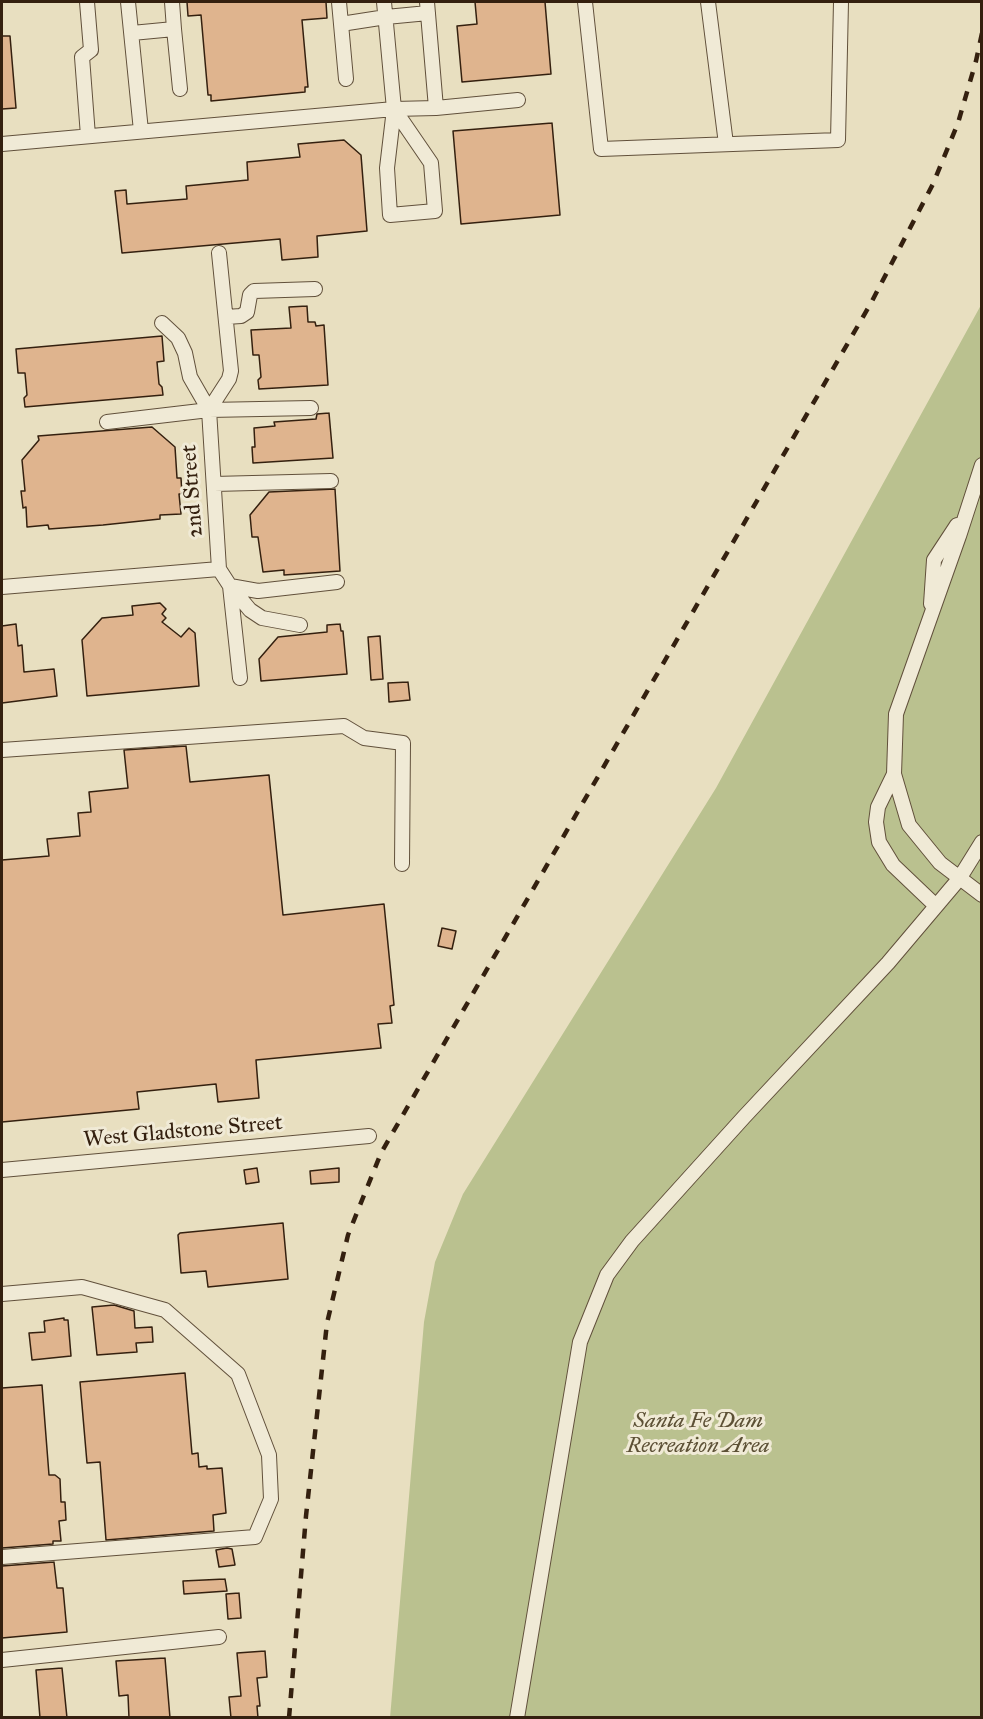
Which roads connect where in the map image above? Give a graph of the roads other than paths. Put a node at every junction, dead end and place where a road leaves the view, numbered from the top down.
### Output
1 (87, 2) edge
2 (128, 2) edge
3 (172, 2) edge
4 (339, 2) edge
5 (384, 2) edge
6 (585, 2) edge
7 (708, 2) edge
8 (841, 2) edge
9 (428, 7) edge
10 (386, 17) junction
11 (341, 24) junction
12 (174, 29) junction
13 (132, 33) junction
14 (346, 79) dead end
15 (180, 89) dead end
16 (518, 100) dead end
17 (436, 108) junction
18 (393, 109) junction
19 (141, 131) junction
20 (88, 136) junction
21 (2, 144) edge
22 (726, 144) junction
23 (219, 253) dead end
24 (315, 289) dead end
25 (226, 317) junction
26 (162, 323) dead end
27 (311, 408) dead end
28 (209, 410) junction
29 (107, 422) dead end
30 (981, 465) edge
31 (331, 481) dead end
32 (214, 484) junction
33 (219, 569) junction
34 (337, 582) dead end
35 (230, 586) junction
36 (2, 587) edge
37 (300, 625) dead end
38 (240, 678) dead end
39 (2, 750) edge
40 (894, 774) junction
41 (981, 842) edge
42 (402, 864) dead end
43 (959, 879) junction
44 (981, 895) edge
45 (936, 906) junction
46 (369, 1136) dead end
47 (2, 1170) edge
48 (2, 1294) edge
49 (2, 1557) edge
50 (219, 1636) dead end
51 (2, 1660) edge
52 (517, 1718) edge

1 - 20 street
2 - 13 street
3 - 12 street
4 - 11 street
5 - 10 street
6 - 22 street
7 - 22 street
8 - 22 street
9 - 10 street
9 - 17 street
10 - 11 street
10 - 18 street
11 - 14 street
12 - 13 street
12 - 15 street
13 - 19 street
16 - 17 street
17 - 18 street
18 - 18 street
18 - 19 street
19 - 20 street
20 - 21 street
23 - 25 street
24 - 25 street
25 - 28 street
26 - 28 street
27 - 28 street
28 - 29 street
28 - 32 street, 2nd Street
30 - 40 street
31 - 32 street
32 - 33 street, 2nd Street
33 - 35 street
33 - 36 street
34 - 35 street
35 - 37 street
35 - 38 street
39 - 42 street
40 - 43 street
40 - 45 street
41 - 43 street
43 - 44 street
43 - 45 street
45 - 52 street
46 - 47 street, West Gladstone Street
48 - 49 street
50 - 51 street

